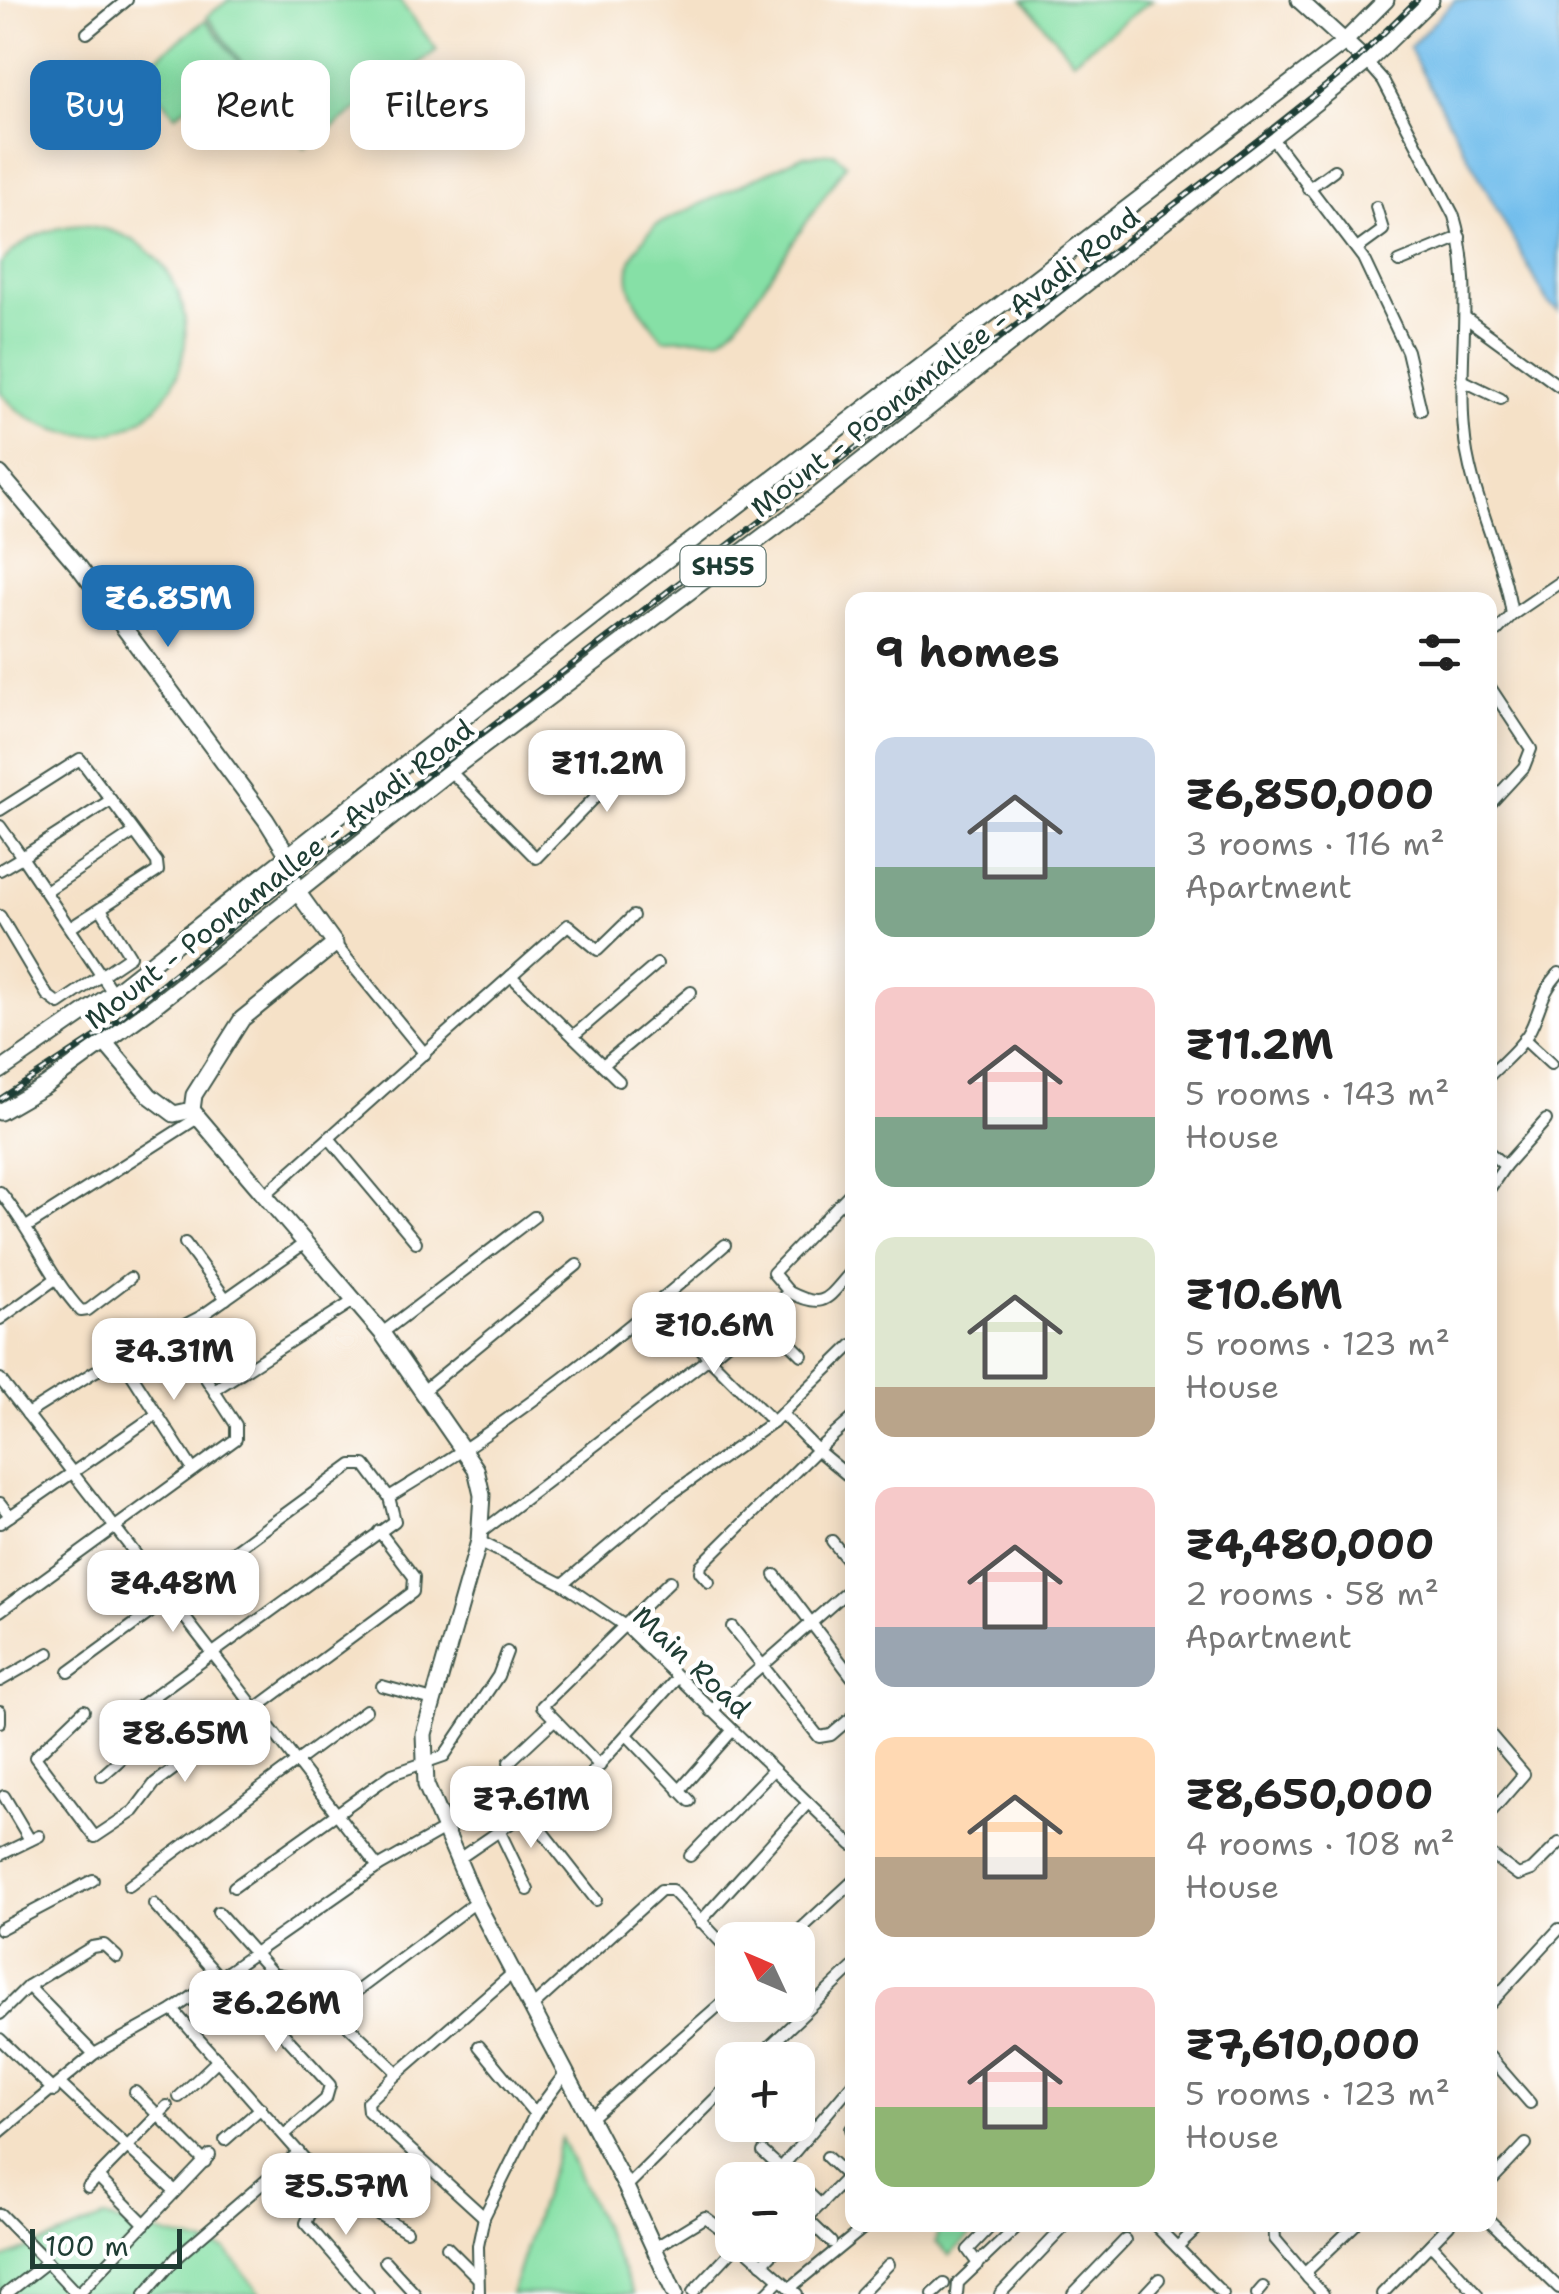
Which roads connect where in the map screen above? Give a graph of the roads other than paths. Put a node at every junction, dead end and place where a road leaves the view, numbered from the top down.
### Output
1 (127, 0) edge
2 (1299, 0) edge
3 (1386, 0) edge
4 (1431, 0) edge
5 (87, 32) dead end
6 (1342, 44) junction
7 (1367, 62) junction
8 (1271, 138) junction
9 (1334, 170) dead end
10 (1308, 189) junction
11 (1376, 207) dead end
12 (1460, 238) junction
13 (1357, 249) junction
14 (1399, 262) dead end
15 (1466, 318) junction
16 (1462, 380) junction
17 (1559, 386) edge
18 (1501, 399) dead end
19 (1421, 410) dead end
20 (0, 474) edge
21 (1559, 584) edge
22 (1512, 615) junction
23 (1497, 631) edge
24 (1497, 698) edge
25 (648, 743) dead end
26 (450, 771) junction
27 (1497, 796) edge
28 (111, 800) junction
29 (0, 810) edge
30 (0, 826) edge
31 (133, 833) junction
32 (22, 857) junction
33 (289, 857) junction
34 (0, 870) edge
35 (296, 890) junction
36 (46, 891) junction
37 (101, 909) junction
38 (634, 916) dead end
39 (1, 921) edge
40 (70, 928) junction
41 (336, 944) junction
42 (657, 964) dead end
43 (1559, 973) edge
44 (102, 976) junction
45 (511, 976) junction
46 (690, 992) dead end
47 (113, 993) junction
48 (573, 1036) junction
49 (1524, 1039) junction
50 (105, 1043) junction
51 (424, 1054) junction
52 (1552, 1064) dead end
53 (602, 1065) junction
54 (1497, 1068) edge
55 (0, 1071) edge
56 (619, 1082) dead end
57 (0, 1112) edge
58 (195, 1114) junction
59 (1546, 1120) dead end
60 (330, 1138) junction
61 (1497, 1159) edge
62 (1505, 1166) junction
63 (1497, 1178) edge
64 (267, 1192) junction
65 (845, 1198) edge
66 (2, 1200) edge
67 (534, 1217) dead end
68 (28, 1226) junction
69 (416, 1242) dead end
70 (185, 1243) dead end
71 (305, 1243) junction
72 (725, 1245) dead end
73 (578, 1265) dead end
74 (130, 1278) dead end
75 (845, 1278) edge
76 (54, 1280) junction
77 (789, 1292) junction
78 (226, 1300) junction
79 (352, 1302) junction
80 (660, 1302) junction
81 (762, 1316) junction
82 (0, 1318) edge
83 (174, 1329) junction
84 (382, 1333) junction
85 (845, 1353) edge
86 (802, 1355) dead end
87 (121, 1358) junction
88 (709, 1358) junction
89 (0, 1378) edge
90 (214, 1390) junction
91 (424, 1390) junction
92 (26, 1414) junction
93 (157, 1414) junction
94 (778, 1418) junction
95 (845, 1425) edge
96 (817, 1450) junction
97 (464, 1452) junction
98 (193, 1470) junction
99 (845, 1472) edge
100 (73, 1475) junction
101 (389, 1497) junction
102 (0, 1503) edge
103 (5, 1520) edge
104 (114, 1527) junction
105 (379, 1531) junction
106 (479, 1537) junction
107 (832, 1541) dead end
108 (845, 1557) edge
109 (775, 1576) dead end
110 (670, 1581) dead end
111 (709, 1582) dead end
112 (563, 1584) junction
113 (845, 1593) edge
114 (169, 1599) junction
115 (0, 1611) edge
116 (812, 1623) junction
117 (625, 1626) junction
118 (732, 1627) dead end
119 (212, 1652) junction
120 (507, 1652) dead end
121 (49, 1653) dead end
122 (762, 1666) junction
123 (845, 1668) edge
124 (69, 1672) dead end
125 (678, 1677) junction
126 (0, 1682) edge
127 (382, 1686) dead end
128 (433, 1700) junction
129 (253, 1708) junction
130 (84, 1710) dead end
131 (366, 1710) dead end
132 (0, 1711) edge
133 (711, 1711) junction
134 (553, 1721) junction
135 (0, 1722) edge
136 (845, 1723) edge
137 (732, 1731) junction
138 (627, 1734) junction
139 (1497, 1742) edge
140 (298, 1762) junction
141 (509, 1762) dead end
142 (422, 1765) junction
143 (600, 1766) junction
144 (773, 1770) junction
145 (102, 1776) dead end
146 (584, 1783) dead end
147 (680, 1790) junction
148 (4, 1796) dead end
149 (690, 1802) dead end
150 (808, 1802) junction
151 (1497, 1805) edge
152 (337, 1813) junction
153 (444, 1830) junction
154 (499, 1830) junction
155 (845, 1837) edge
156 (1559, 1843) edge
157 (0, 1854) edge
158 (690, 1856) dead end
159 (1497, 1859) edge
160 (457, 1860) junction
161 (378, 1867) junction
162 (92, 1880) dead end
163 (129, 1886) dead end
164 (234, 1887) dead end
165 (845, 1888) edge
166 (528, 1890) dead end
167 (596, 1900) dead end
168 (476, 1902) junction
169 (154, 1904) dead end
170 (218, 1912) dead end
171 (700, 1922) junction
172 (809, 1922) edge
173 (0, 1929) edge
174 (1559, 1929) edge
175 (715, 1937) edge
176 (253, 1954) junction
177 (117, 1957) dead end
178 (514, 1972) junction
179 (845, 1974) edge
180 (223, 1975) junction
181 (28, 1986) junction
182 (1497, 1996) edge
183 (815, 2002) edge
184 (532, 2007) junction
185 (334, 2008) junction
186 (715, 2009) edge
187 (173, 2010) junction
188 (0, 2014) edge
189 (793, 2022) edge
190 (0, 2039) edge
191 (772, 2042) edge
192 (479, 2046) dead end
193 (94, 2054) junction
194 (218, 2060) junction
195 (1497, 2065) edge
196 (566, 2072) junction
197 (398, 2073) junction
198 (58, 2088) junction
199 (135, 2092) dead end
200 (845, 2092) edge
201 (179, 2097) dead end
202 (715, 2099) edge
203 (1530, 2102) dead end
204 (261, 2108) junction
205 (162, 2111) junction
206 (535, 2114) junction
207 (589, 2119) junction
208 (0, 2132) edge
209 (284, 2135) junction
210 (225, 2140) dead end
211 (1526, 2144) dead end
212 (128, 2146) junction
213 (299, 2152) junction
214 (763, 2152) dead end
215 (827, 2156) dead end
216 (774, 2162) edge
217 (785, 2162) edge
218 (1497, 2175) edge
219 (845, 2176) edge
220 (99, 2178) junction
221 (845, 2180) edge
222 (325, 2182) junction
223 (88, 2187) dead end
224 (626, 2187) junction
225 (175, 2191) junction
226 (815, 2199) edge
227 (821, 2205) junction
228 (815, 2211) edge
229 (0, 2214) edge
230 (484, 2218) junction
231 (145, 2224) junction
232 (715, 2224) edge
233 (12, 2226) junction
234 (815, 2227) edge
235 (1497, 2228) edge
236 (406, 2231) dead end
237 (859, 2232) edge
238 (985, 2232) edge
239 (1011, 2232) edge
240 (1059, 2232) edge
241 (1162, 2232) edge
242 (1193, 2232) edge
243 (1274, 2232) edge
244 (1348, 2232) edge
245 (1442, 2232) edge
246 (0, 2236) edge
247 (1124, 2240) dead end
248 (831, 2242) dead end
249 (1430, 2244) junction
250 (447, 2247) dead end
251 (656, 2247) junction
252 (1177, 2247) junction
253 (986, 2256) junction
254 (384, 2260) dead end
255 (47, 2262) junction
256 (720, 2262) edge
257 (760, 2262) edge
258 (762, 2264) joint
259 (889, 2264) dead end
260 (1308, 2278) junction
261 (479, 2279) junction
262 (1159, 2279) dead end
263 (780, 2280) junction
264 (944, 2284) dead end
265 (957, 2288) edge
266 (1559, 2288) edge
267 (794, 2291) edge
268 (686, 2293) edge
269 (6, 2294) edge
270 (78, 2294) edge
271 (145, 2294) edge
272 (368, 2294) edge
273 (414, 2294) edge
274 (479, 2294) edge
275 (766, 2294) edge
276 (860, 2294) edge
277 (932, 2294) edge
278 (969, 2294) edge
279 (1000, 2294) edge
280 (1073, 2294) edge
281 (1145, 2294) edge
282 (1223, 2294) edge
283 (1323, 2294) edge
284 (1382, 2294) edge
285 (1477, 2294) edge

1 - 5 street
2 - 6 main road
3 - 6 main road, Mount - Poonamallee - Avadi Road / SH55
4 - 7 main road, Mount - Poonamallee - Avadi Road / SH55
6 - 7 main road
6 - 33 main road, Mount - Poonamallee - Avadi Road / SH55
7 - 8 main road, Mount - Poonamallee - Avadi Road / SH55
7 - 12 street
8 - 10 street
8 - 26 main road, Mount - Poonamallee - Avadi Road / SH55
9 - 10 street
10 - 13 street
11 - 13 street
12 - 14 street
12 - 15 street
13 - 19 street
15 - 16 street
15 - 17 street
16 - 18 street
16 - 22 street
20 - 33 main road
21 - 22 street
22 - 23 street
24 - 27 street
25 - 26 street
26 - 35 main road, Mount - Poonamallee - Avadi Road / SH55
28 - 29 street
28 - 31 street
28 - 32 street
30 - 32 street
31 - 36 street
31 - 37 street
32 - 34 street
32 - 36 street
33 - 35 main road
33 - 47 main road, Mount - Poonamallee - Avadi Road / SH55
35 - 41 main road
35 - 50 main road, Mount - Poonamallee - Avadi Road / SH55
36 - 40 street
37 - 40 street
37 - 44 street
38 - 45 street
39 - 44 street
40 - 44 street
41 - 51 street
41 - 58 main road
42 - 48 street
43 - 49 street
44 - 47 street
45 - 48 street
45 - 51 street
46 - 53 street
47 - 55 main road, Mount - Poonamallee - Avadi Road / SH55
48 - 53 street
49 - 52 street
49 - 54 street
50 - 57 main road, Mount - Poonamallee - Avadi Road / SH55
50 - 58 main road
51 - 60 street
53 - 56 street
58 - 64 main road
58 - 68 street
59 - 62 street
60 - 64 street
60 - 69 street
61 - 62 street
62 - 63 street
64 - 71 main road
65 - 77 street
66 - 68 street
67 - 84 street
68 - 76 street
70 - 78 street
71 - 78 street
71 - 79 main road
72 - 80 street
73 - 91 street
74 - 76 street
75 - 77 street
76 - 82 street
77 - 81 street
78 - 83 street
79 - 84 main road
79 - 90 street
80 - 88 street
80 - 97 street
81 - 86 street
81 - 88 street
83 - 87 street
83 - 90 street
84 - 91 main road
85 - 94 street
87 - 92 street
87 - 93 street
88 - 94 street
88 - 106 street
89 - 92 street
90 - 98 street
91 - 97 main road
92 - 100 street
93 - 98 street
93 - 100 street
94 - 96 street
94 - 112 street
95 - 96 street
96 - 99 street
96 - 111 street
97 - 101 street
97 - 106 main road
98 - 104 street
100 - 103 street
100 - 104 street
101 - 105 street
101 - 114 street
102 - 103 street
104 - 114 street
104 - 115 street
105 - 119 street
105 - 129 street
106 - 112 street, Main Road
106 - 128 main road
107 - 108 street
109 - 116 street
110 - 117 street
112 - 117 street, Main Road
113 - 116 street
114 - 119 street
114 - 124 street
116 - 122 street
116 - 123 street
117 - 125 street, Main Road
117 - 134 street
118 - 122 street
119 - 129 street
119 - 145 street
120 - 142 street
121 - 126 street
122 - 133 street
122 - 136 street
125 - 133 street, Main Road
125 - 138 street
127 - 128 street
128 - 142 main road
129 - 130 street
129 - 140 street
131 - 140 street
132 - 135 street
133 - 137 street, Main Road
134 - 141 street
134 - 143 street
137 - 144 street, Main Road
137 - 147 street
138 - 143 street
138 - 147 street
139 - 151 street
140 - 152 street
140 - 163 street
142 - 152 street
142 - 153 main road
143 - 146 street
144 - 150 street, Main Road
144 - 158 street
147 - 149 street
148 - 157 street
150 - 155 street, Main Road
150 - 171 street
152 - 161 street
152 - 164 street
153 - 160 main road
153 - 161 street
154 - 160 street
154 - 166 street
154 - 167 street
156 - 159 street
160 - 168 main road
161 - 176 street
162 - 173 street
165 - 172 street
168 - 178 main road
168 - 185 street
169 - 180 street
170 - 176 street
171 - 175 street
171 - 184 street
174 - 182 street
176 - 180 street
176 - 185 street
177 - 181 street
178 - 184 main road
178 - 197 street
179 - 183 street
180 - 187 street
180 - 209 street
181 - 188 street
181 - 193 street
184 - 196 main road
185 - 197 street
186 - 207 street
187 - 193 street
187 - 194 street
189 - 191 street
190 - 198 street
192 - 206 street
193 - 198 street
194 - 201 street
194 - 204 street
195 - 203 street
196 - 206 street
196 - 207 main road
197 - 230 street
198 - 208 street
198 - 212 street
199 - 205 street
200 - 217 street
202 - 224 street
204 - 209 street
204 - 210 street
205 - 212 street
205 - 225 street
206 - 230 street
207 - 224 main road
209 - 213 street
211 - 218 street
212 - 220 street
212 - 225 street
213 - 222 street
213 - 271 street
214 - 216 street
215 - 219 street
220 - 223 street
220 - 231 street
221 - 227 street
222 - 236 street
222 - 272 street
224 - 251 main road
225 - 231 street
226 - 227 street
227 - 228 street
229 - 233 street
230 - 261 street
231 - 270 street
232 - 251 street
233 - 246 street
233 - 255 street
234 - 248 street
235 - 266 street
237 - 267 street
238 - 253 street
239 - 253 street
240 - 279 street
241 - 252 street
242 - 252 street
243 - 260 street
244 - 260 street
245 - 249 street
247 - 280 street
249 - 284 street
249 - 285 street
250 - 261 street
251 - 268 main road
252 - 282 street
253 - 265 street
254 - 273 street
255 - 269 street
255 - 270 street
256 - 268 street
257 - 258 street
258 - 263 street
259 - 276 street
260 - 283 street
261 - 274 street
262 - 281 street
263 - 267 street
263 - 275 street
264 - 277 street
265 - 278 street

